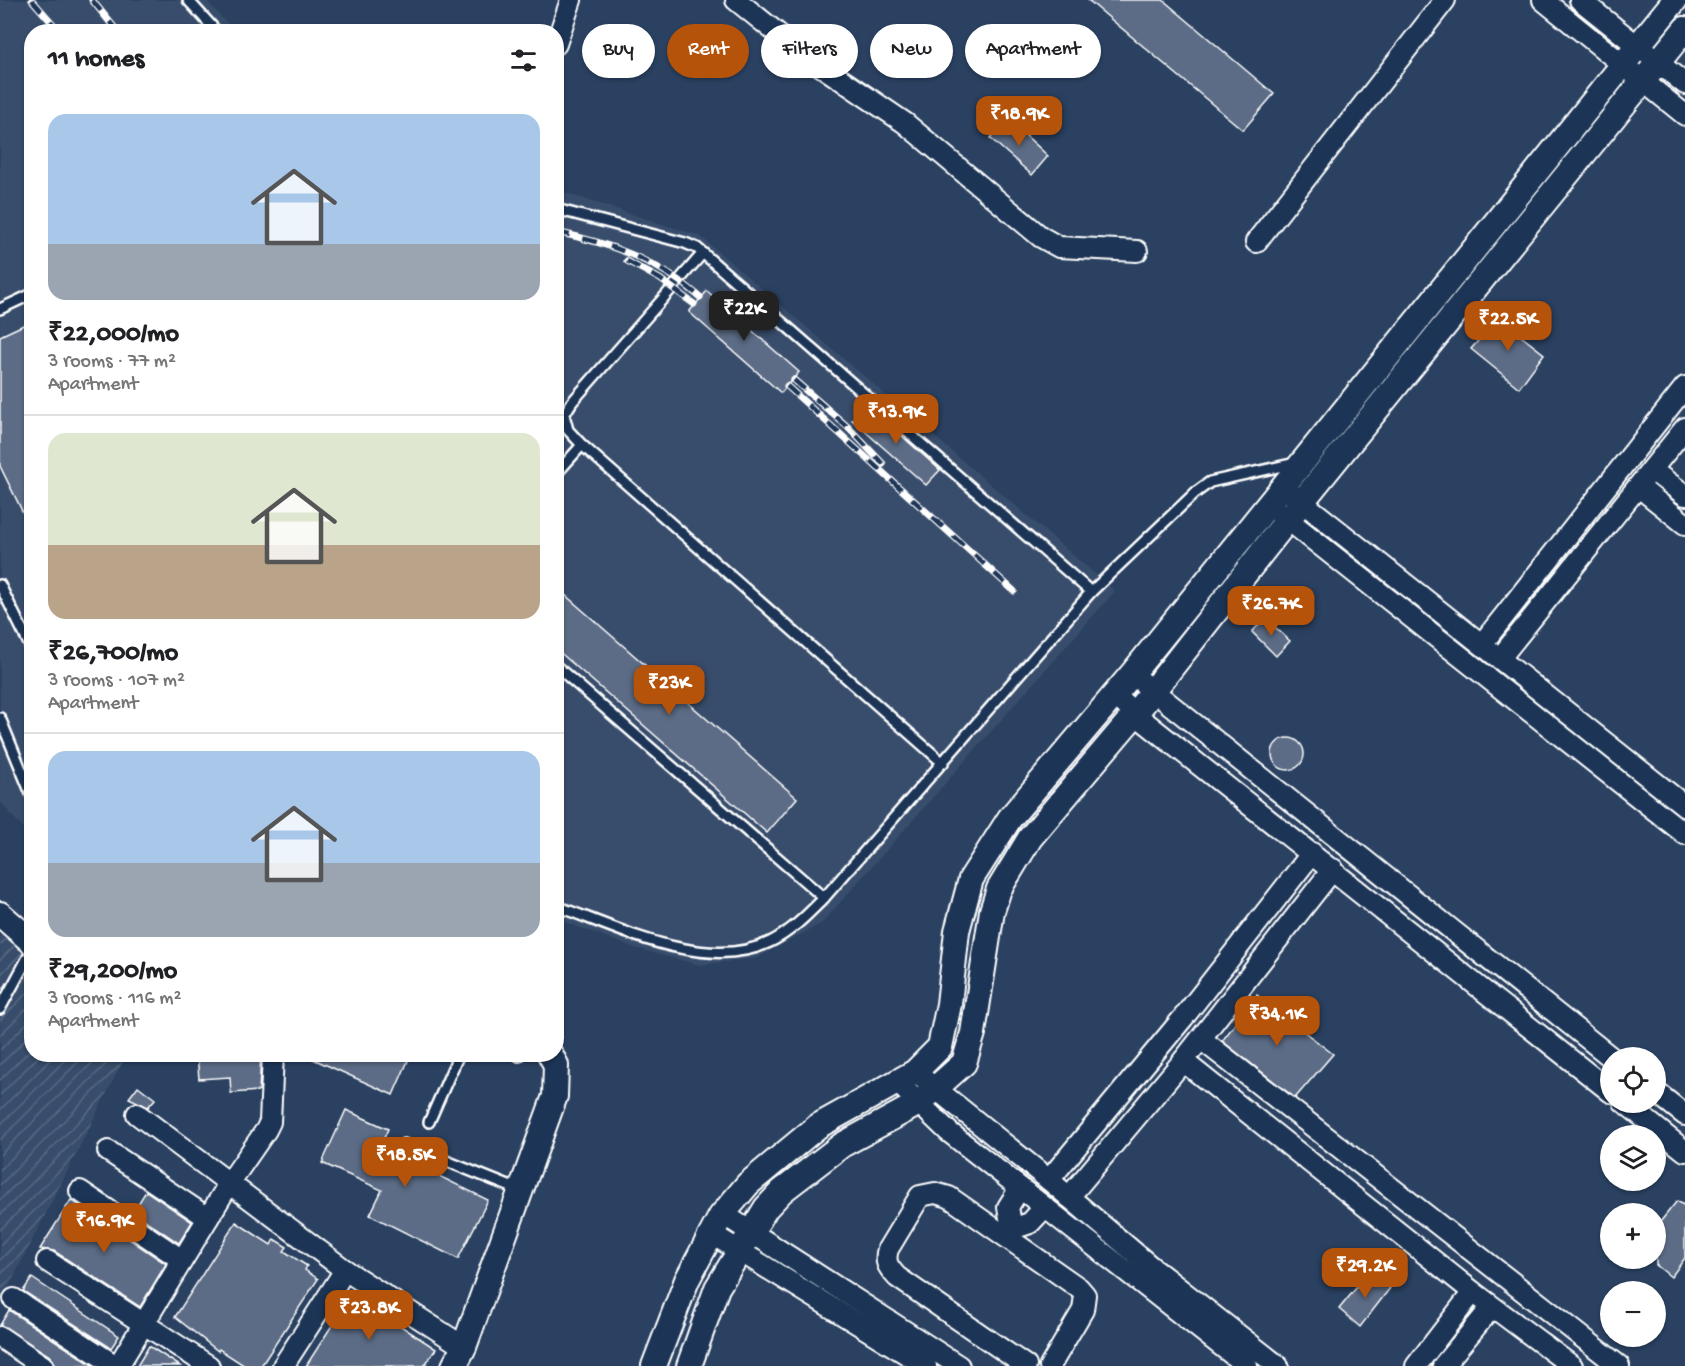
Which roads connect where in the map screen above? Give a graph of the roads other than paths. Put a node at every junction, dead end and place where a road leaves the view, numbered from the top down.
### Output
1 (188, 0) edge
2 (571, 0) edge
3 (736, 0) edge
4 (1445, 0) edge
5 (1543, 0) edge
6 (1581, 0) edge
7 (1674, 0) edge
8 (210, 24) edge
9 (563, 24) edge
10 (1685, 29) edge
11 (1630, 55) junction
12 (1650, 71) junction
13 (1685, 84) edge
14 (1685, 115) edge
15 (564, 211) edge
16 (1256, 242) dead end
17 (1137, 251) dead end
18 (703, 253) junction
19 (24, 298) edge
20 (0, 309) edge
21 (1685, 387) edge
22 (1685, 428) edge
23 (1644, 440) junction
24 (582, 446) junction
25 (1304, 461) junction
26 (1659, 463) junction
27 (564, 465) edge
28 (1639, 487) junction
29 (1276, 495) junction
30 (1685, 495) edge
31 (1295, 510) junction
32 (1685, 524) edge
33 (0, 585) edge
34 (1090, 592) junction
35 (24, 634) edge
36 (1482, 644) junction
37 (1500, 658) junction
38 (564, 673) edge
39 (1132, 674) junction
40 (1152, 692) junction
41 (1114, 694) junction
42 (1135, 714) junction
43 (0, 718) edge
44 (943, 763) junction
45 (24, 776) edge
46 (1685, 806) edge
47 (1685, 834) edge
48 (1312, 853) junction
49 (1333, 869) junction
50 (824, 898) junction
51 (564, 909) edge
52 (3, 922) edge
53 (24, 936) edge
54 (24, 965) edge
55 (0, 1009) edge
56 (1201, 1039) junction
57 (1600, 1048) edge
58 (1183, 1061) junction
59 (273, 1062) edge
60 (455, 1062) edge
61 (554, 1062) edge
62 (906, 1077) junction
63 (1600, 1083) edge
64 (928, 1097) junction
65 (1666, 1100) edge
66 (1638, 1113) edge
67 (137, 1114) dead end
68 (1685, 1115) edge
69 (429, 1122) dead end
70 (404, 1144) dead end
71 (108, 1151) dead end
72 (1685, 1151) edge
73 (1049, 1180) junction
74 (230, 1182) junction
75 (1020, 1188) junction
76 (80, 1191) dead end
77 (521, 1191) junction
78 (1068, 1197) junction
79 (1044, 1208) junction
80 (208, 1218) junction
81 (718, 1224) junction
82 (1010, 1234) junction
83 (744, 1240) junction
84 (182, 1260) junction
85 (47, 1261) dead end
86 (345, 1270) junction
87 (1473, 1292) junction
88 (14, 1299) dead end
89 (1492, 1307) junction
90 (143, 1323) junction
91 (0, 1337) edge
92 (1585, 1338) junction
93 (1540, 1342) junction
94 (459, 1357) edge
95 (43, 1366) edge
96 (117, 1366) edge
97 (209, 1366) edge
98 (283, 1366) edge
99 (654, 1366) edge
100 (689, 1366) edge
101 (926, 1366) edge
102 (960, 1366) edge
103 (1026, 1366) edge
104 (1050, 1366) edge
105 (1247, 1366) edge
106 (1278, 1366) edge
107 (1416, 1366) edge
108 (1443, 1366) edge
109 (1572, 1366) edge
110 (1614, 1366) edge

1 - 8 lane
2 - 9 street
3 - 17 street
4 - 16 street
5 - 11 street
6 - 11 street
7 - 11 street
10 - 12 street
11 - 12 street
11 - 25 street
12 - 13 street
12 - 14 street
12 - 31 street
15 - 18 lane
18 - 24 lane
18 - 34 lane
19 - 20 lane
21 - 23 street
22 - 26 street
23 - 26 street
23 - 36 street
24 - 27 lane
24 - 44 lane
25 - 29 street
25 - 34 lane
26 - 28 street
26 - 30 street
28 - 32 street
28 - 37 street
29 - 31 street
29 - 39 street
31 - 36 street
31 - 40 street
31 - 47 street
33 - 35 lane
34 - 44 lane
36 - 37 street
37 - 46 street
38 - 50 lane
39 - 40 street
39 - 41 street
40 - 42 street
40 - 57 street
41 - 42 street
41 - 62 street
42 - 48 street
42 - 64 street
43 - 45 lane
44 - 50 lane
48 - 49 street
48 - 73 street
49 - 56 street
49 - 63 street
50 - 51 lane
52 - 53 street
54 - 55 lane
56 - 58 street
56 - 92 street
58 - 78 street
58 - 87 street
59 - 74 street
60 - 69 lane
61 - 77 street
62 - 64 street
62 - 81 street
64 - 73 street
64 - 75 street
64 - 83 street
65 - 68 street
66 - 72 street
67 - 74 street
70 - 77 lane
71 - 80 street
73 - 78 street
74 - 80 street
74 - 86 street
75 - 79 street
75 - 82 street
76 - 84 street
77 - 94 street
78 - 106 street
79 - 82 street
79 - 105 street
80 - 84 street
81 - 83 street
81 - 99 street
82 - 103 street
82 - 104 street
83 - 100 street
83 - 101 street
83 - 102 street
84 - 90 street
85 - 90 street
86 - 94 street
86 - 98 street
87 - 89 street
87 - 107 street
88 - 96 street
89 - 93 street
89 - 108 street
90 - 96 street
90 - 97 street
91 - 95 street
92 - 93 street
92 - 110 street
93 - 109 street

